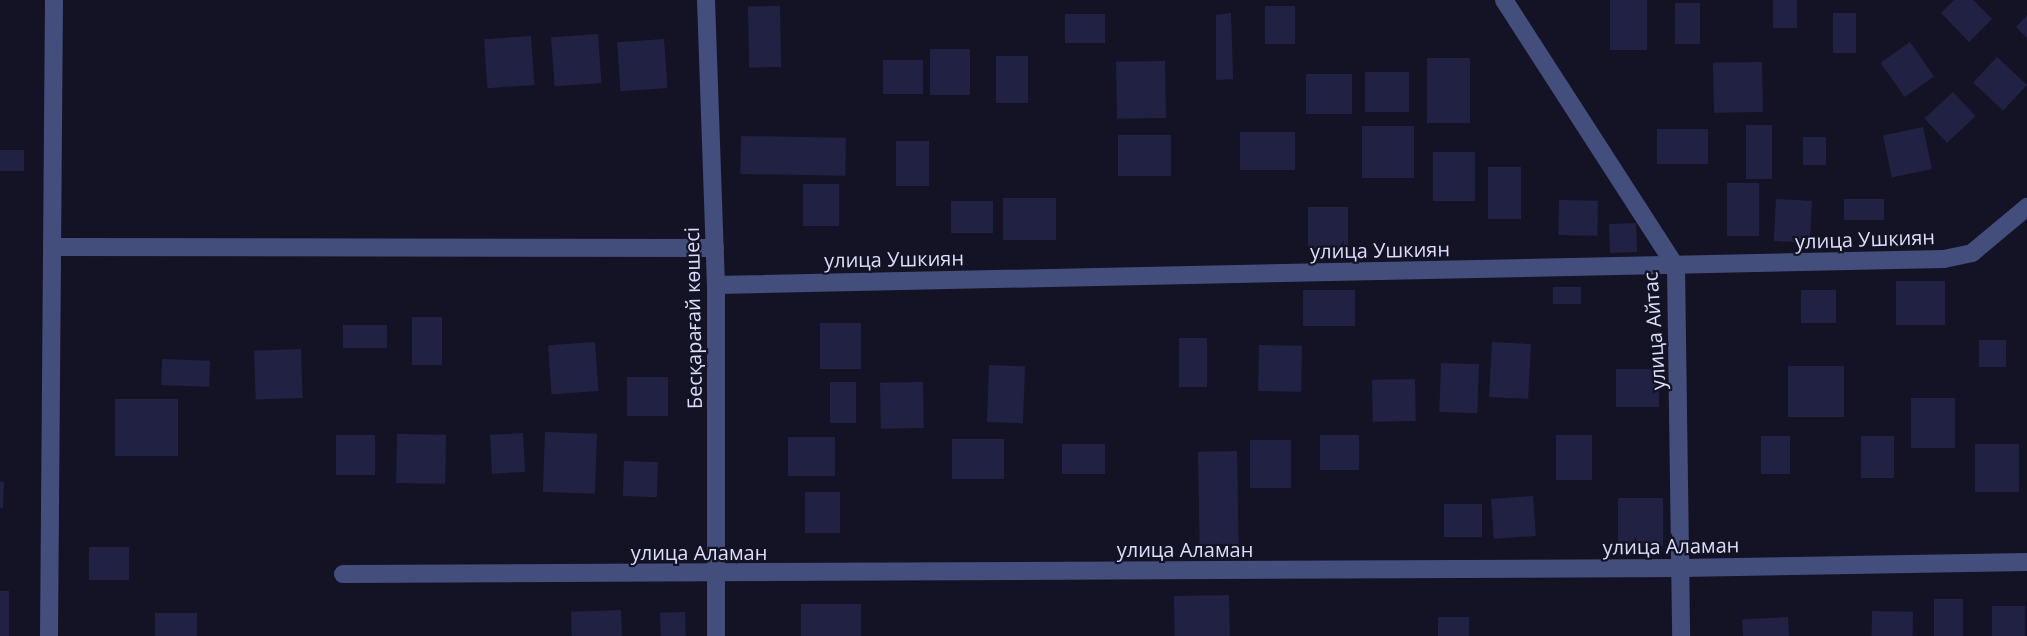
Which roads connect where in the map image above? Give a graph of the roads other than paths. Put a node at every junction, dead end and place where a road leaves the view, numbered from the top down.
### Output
1 (54, 0) edge
2 (706, 0) edge
3 (1504, 0) edge
4 (2027, 207) edge
5 (52, 247) junction
6 (715, 248) junction
7 (1676, 267) junction
8 (716, 285) junction
9 (2027, 562) edge
10 (1681, 568) junction
11 (343, 574) dead end
12 (717, 575) junction
13 (49, 636) edge
14 (716, 636) edge
15 (1681, 636) edge

1 - 5 street
2 - 6 street, Бесқарағай көшесі
3 - 7 street, улица Айтас
4 - 7 street, улица Ушкиян
5 - 6 street
5 - 13 street
6 - 8 street, Бесқарағай көшесі
7 - 8 street, улица Ушкиян
7 - 10 street, улица Айтас
8 - 12 street, Бесқарағай көшесі
9 - 10 street, улица Аламан
10 - 12 street, улица Аламан
10 - 15 street, улица Айтас
11 - 12 street, улица Аламан
12 - 14 street, Бесқарағай көшесі

